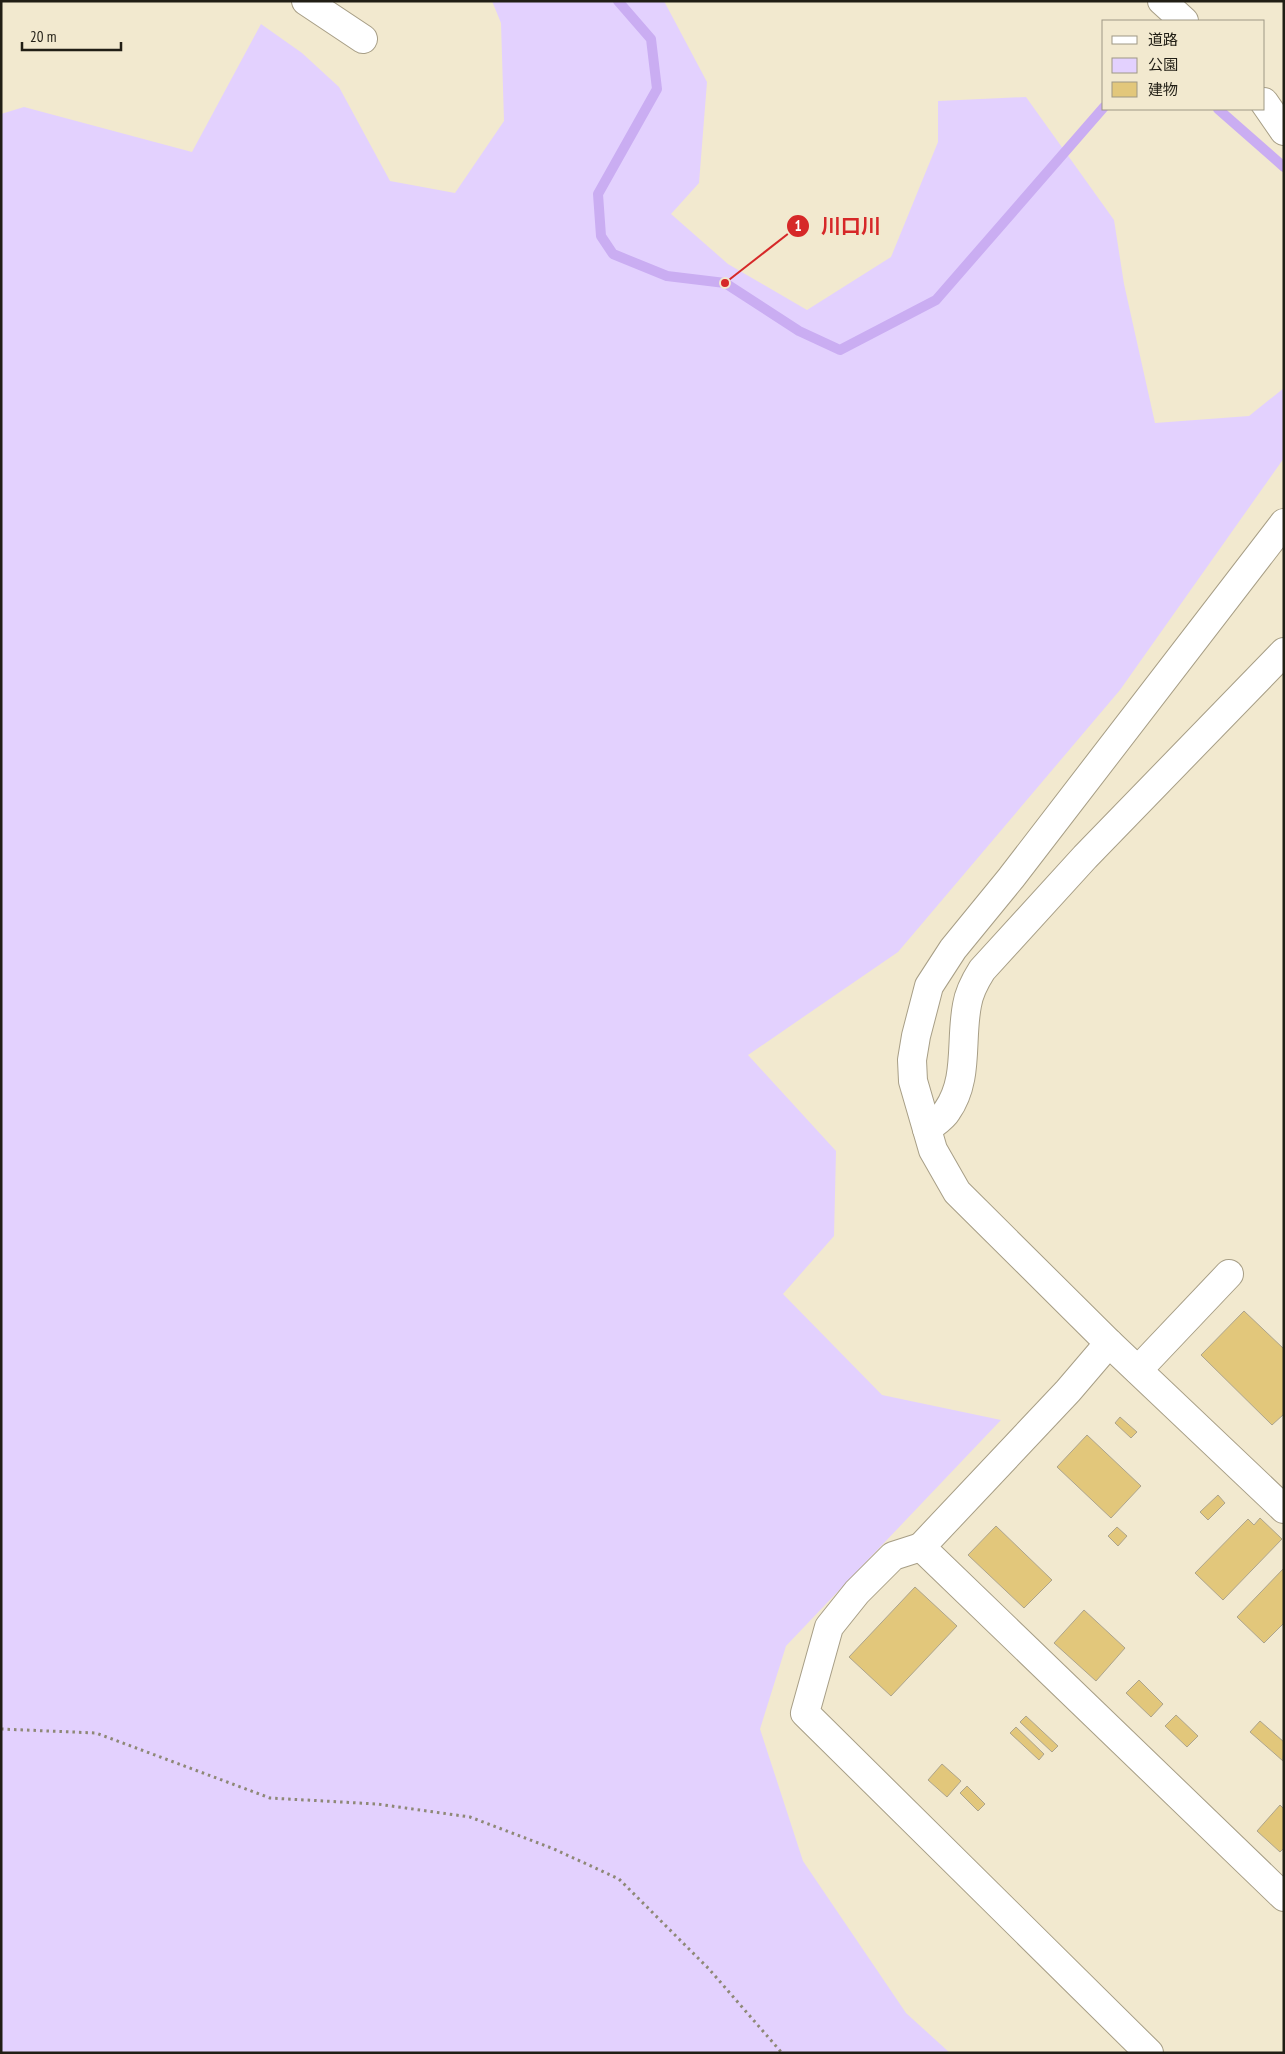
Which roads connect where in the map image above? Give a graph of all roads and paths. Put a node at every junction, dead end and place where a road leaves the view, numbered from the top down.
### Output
1 (306, 1) edge
2 (1162, 1) edge
3 (1183, 20) edge
4 (363, 39) dead end
5 (1265, 103) edge
6 (1284, 131) edge
7 (1284, 523) edge
8 (1284, 652) edge
9 (927, 1129) junction
10 (1229, 1274) dead end
11 (1109, 1343) junction
12 (1138, 1370) junction
13 (1284, 1509) edge
14 (921, 1546) junction
15 (1, 1728) edge
16 (1284, 1897) edge
17 (782, 2053) edge
18 (1149, 2053) edge

1 - 4 street
2 - 3 street
5 - 6 street
7 - 9 street
8 - 9 street
9 - 11 street
10 - 12 street
11 - 12 street
11 - 14 street
12 - 13 street
14 - 16 street
14 - 18 street
15 - 17 path

